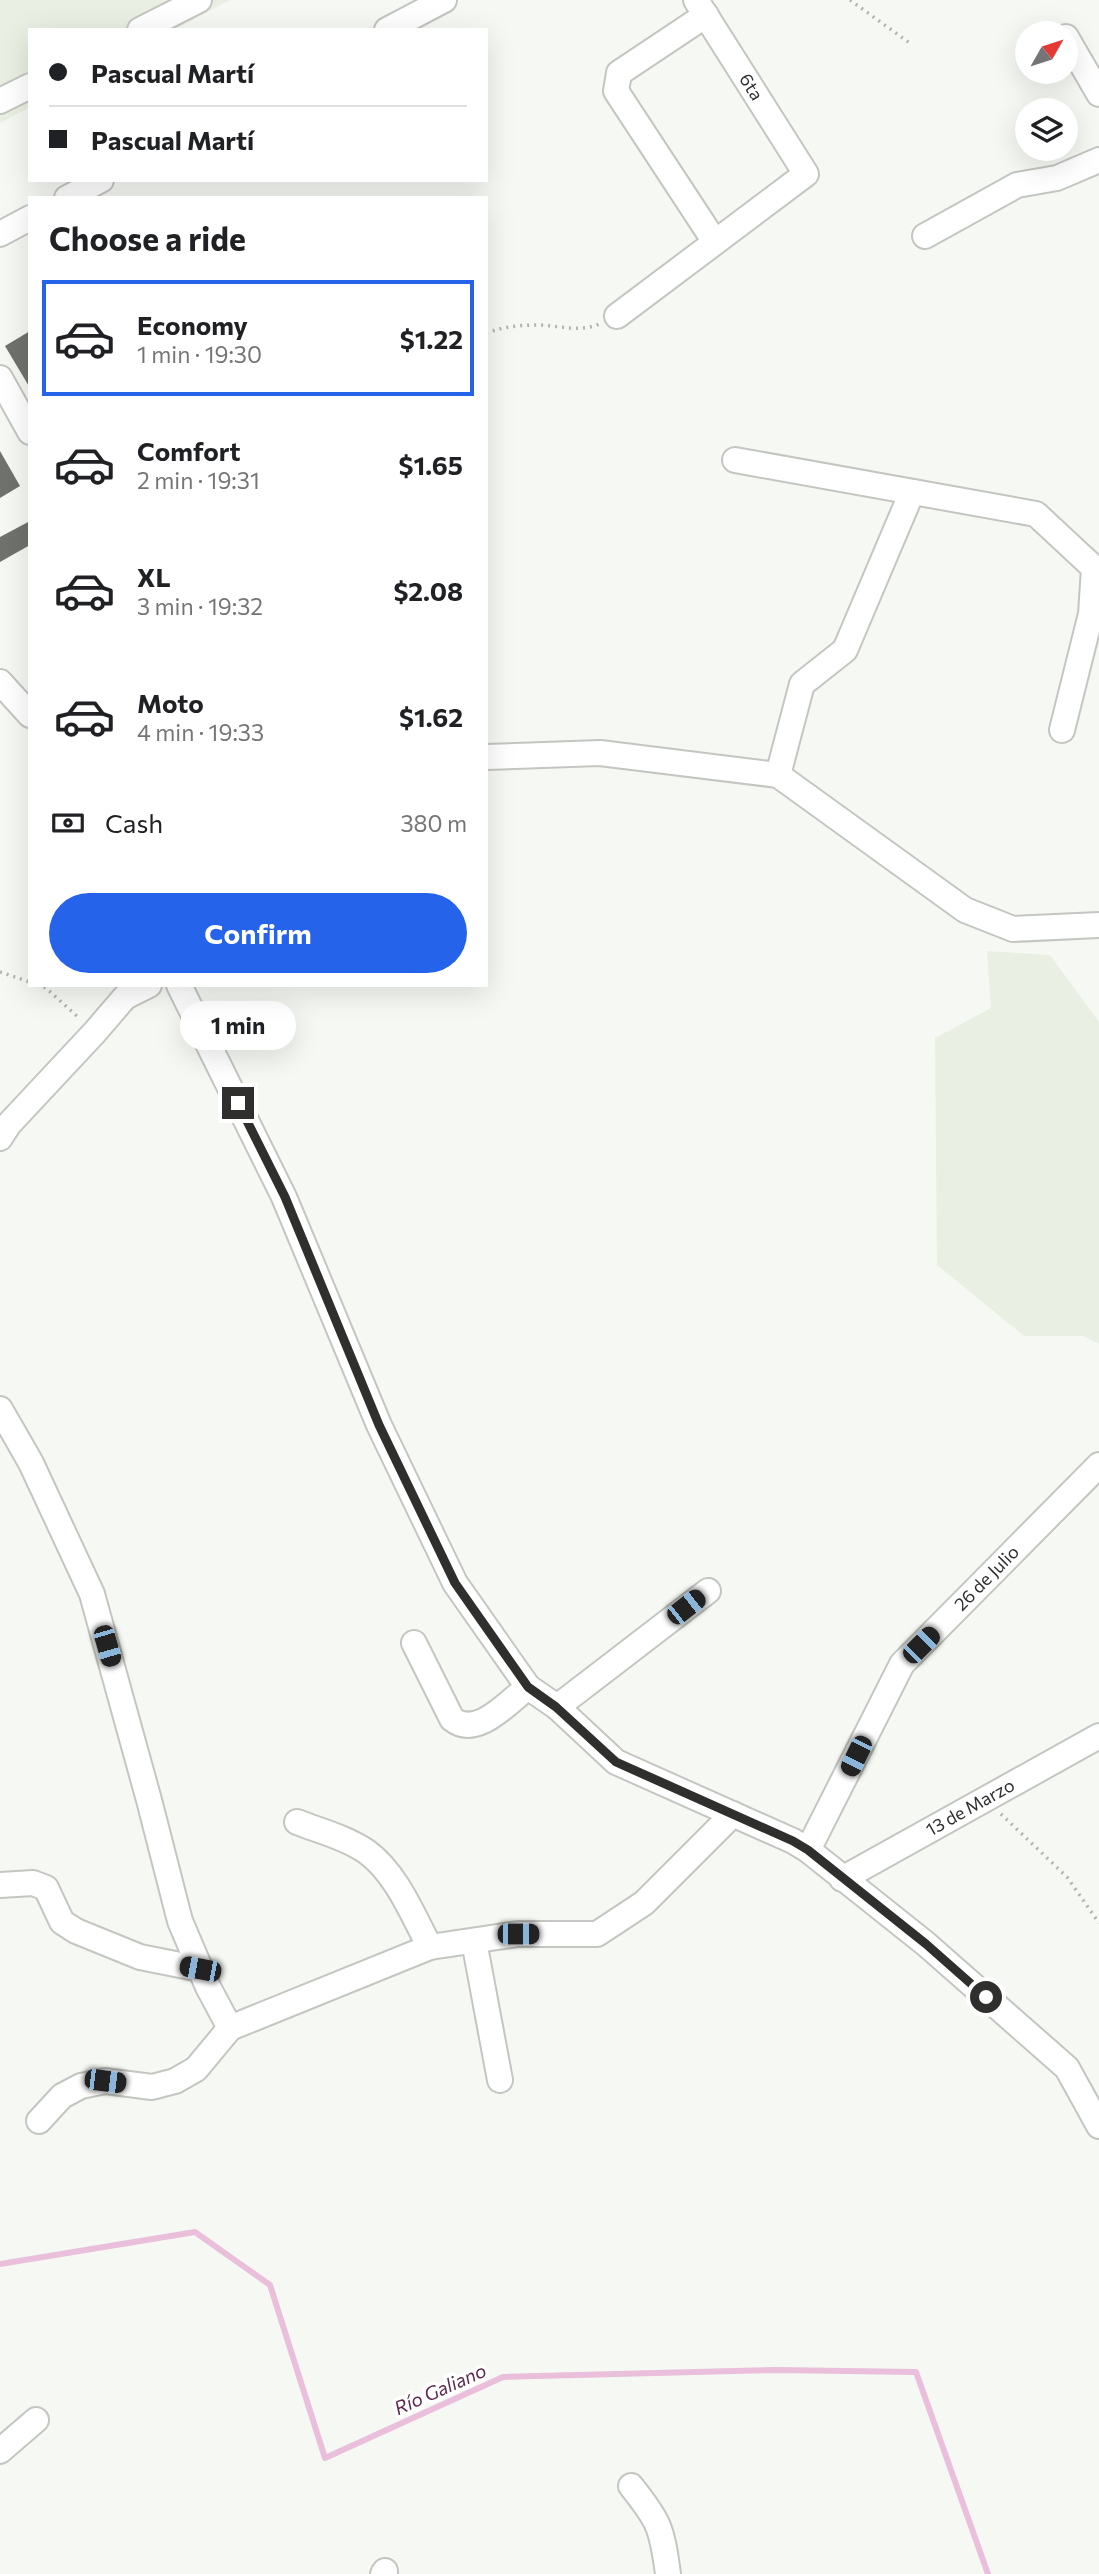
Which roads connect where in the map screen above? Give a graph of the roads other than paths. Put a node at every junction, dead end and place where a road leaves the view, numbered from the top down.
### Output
1 (199, 0) edge
2 (444, 0) edge
3 (701, 8) edge
4 (145, 28) edge
5 (391, 28) edge
6 (1078, 57) edge
7 (28, 87) edge
8 (1099, 94) edge
9 (0, 101) edge
10 (1099, 160) edge
11 (97, 182) edge
12 (71, 196) edge
13 (28, 219) edge
14 (0, 234) edge
15 (925, 236) dead end
16 (715, 242) junction
17 (617, 316) road end
18 (0, 379) edge
19 (28, 428) edge
20 (735, 460) dead end
21 (912, 492) junction
22 (1095, 615) edge
23 (0, 682) edge
24 (28, 713) edge
25 (1062, 730) dead end
26 (488, 757) edge
27 (778, 775) junction
28 (1099, 925) edge
29 (145, 987) edge
30 (180, 987) edge
31 (0, 1138) edge
32 (0, 1409) edge
33 (1099, 1465) edge
34 (708, 1591) dead end
35 (414, 1643) dead end
36 (528, 1687) junction
37 (556, 1707) junction
38 (1099, 1736) edge
39 (733, 1814) junction
40 (297, 1822) dead end
41 (808, 1850) junction
42 (842, 1879) junction
43 (0, 1885) edge
44 (474, 1941) junction
45 (430, 1947) junction
46 (200, 1969) junction
47 (230, 2028) junction
48 (500, 2080) dead end
49 (39, 2121) dead end
50 (1099, 2126) edge
51 (36, 2420) dead end
52 (0, 2451) edge
53 (631, 2486) dead end
54 (668, 2574) edge

1 - 4 street
2 - 5 street
3 - 16 street
3 - 16 street, 6ta
6 - 8 street
7 - 9 street
10 - 15 street
11 - 12 street
13 - 14 street
16 - 17 street
18 - 19 street
20 - 21 street
21 - 22 street
21 - 27 street
22 - 25 street
23 - 24 street
26 - 27 street
27 - 28 street
29 - 31 street
30 - 36 street
32 - 46 street
33 - 41 street, 26 de Julio
34 - 37 street
35 - 36 street
36 - 37 street
37 - 39 street
38 - 42 street, 13 de Marzo
39 - 41 street
39 - 44 street
40 - 45 street
41 - 42 street
42 - 50 street
43 - 46 street
44 - 45 street
44 - 48 street
45 - 47 street
46 - 47 street
47 - 49 street
51 - 52 street
53 - 54 street

